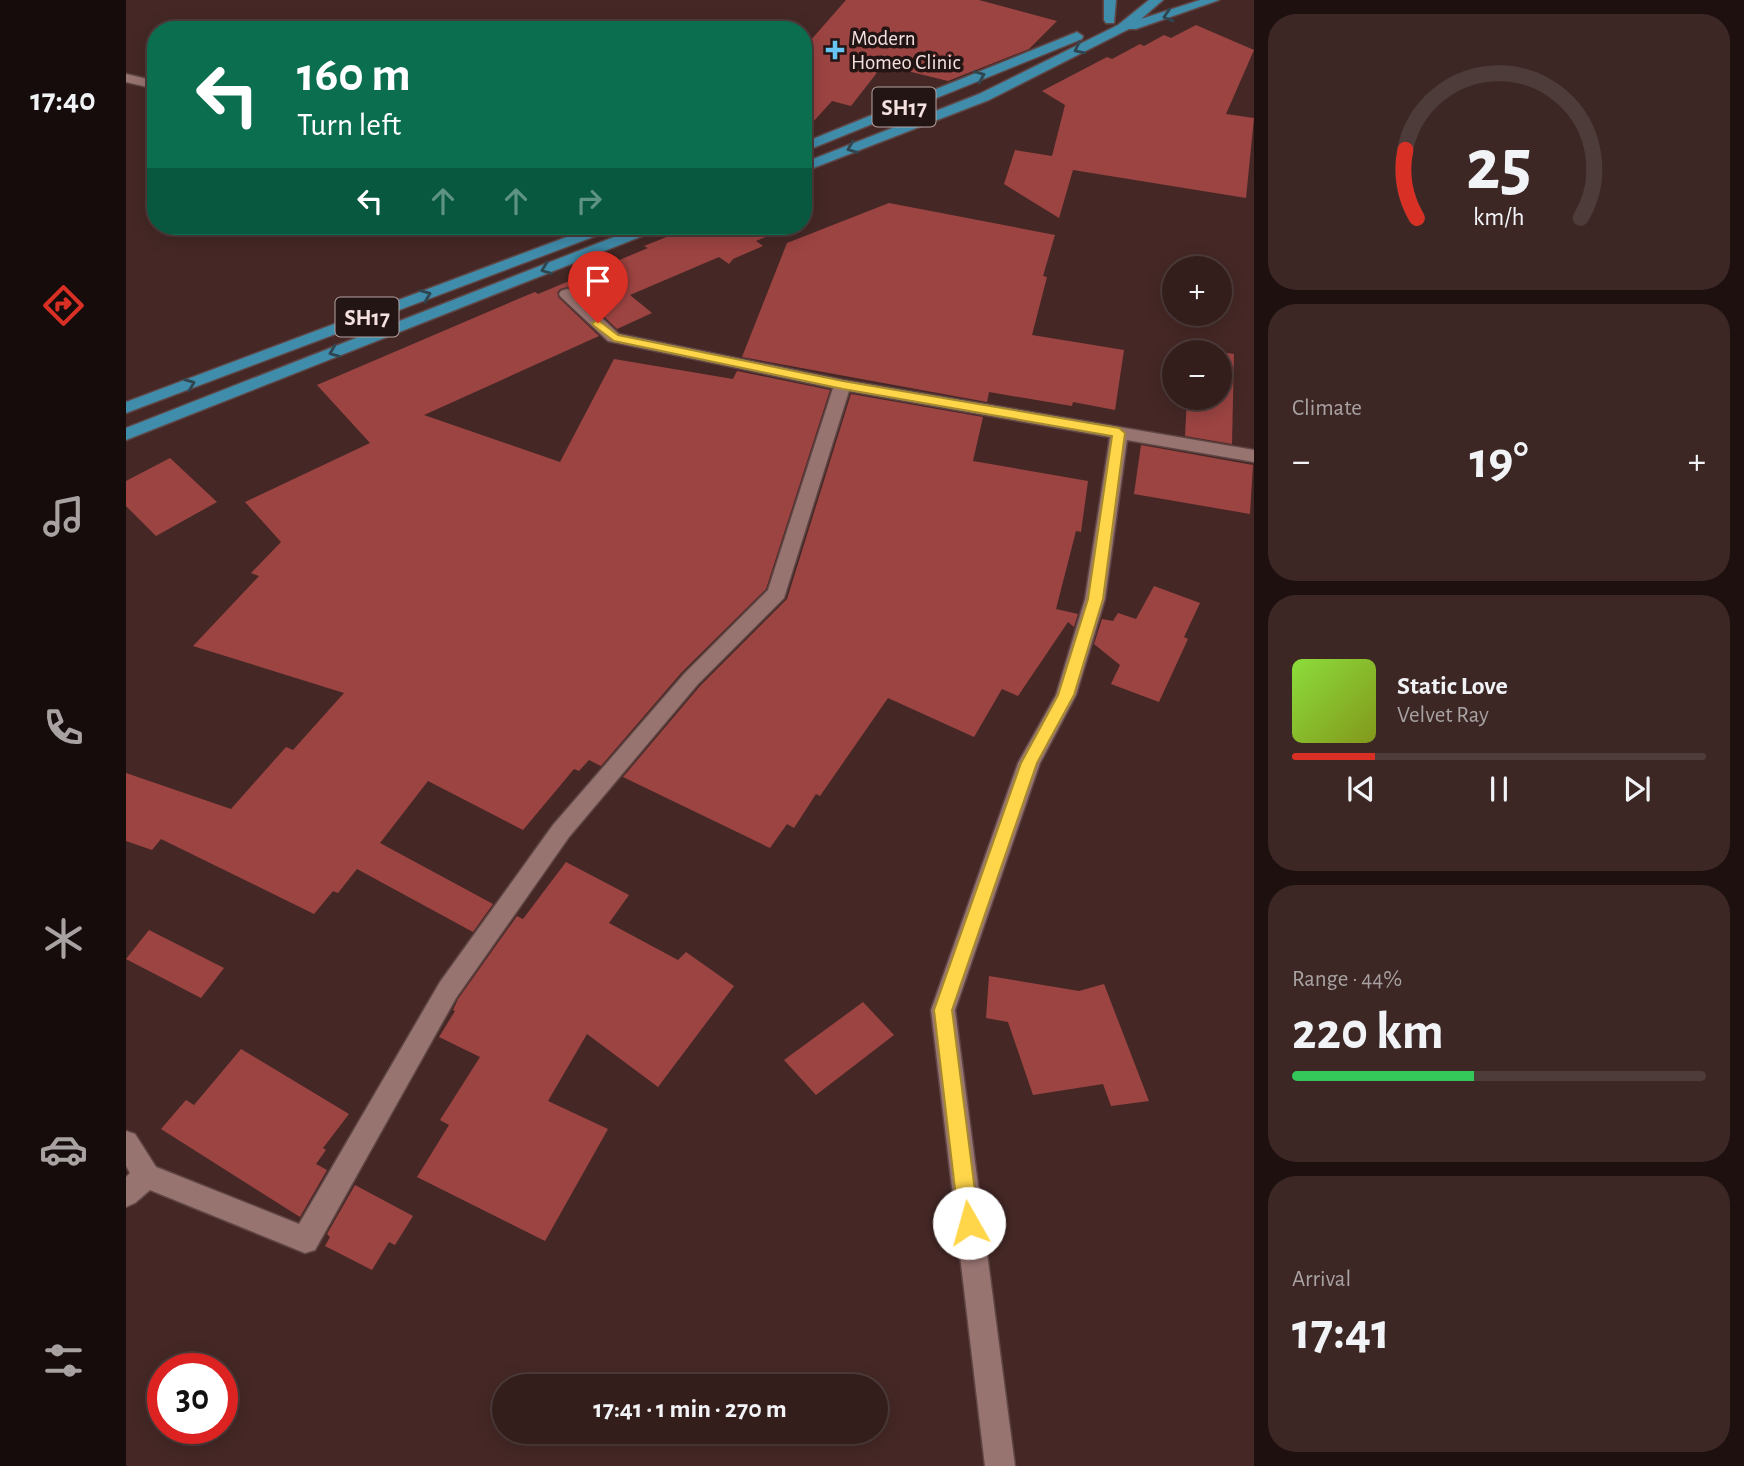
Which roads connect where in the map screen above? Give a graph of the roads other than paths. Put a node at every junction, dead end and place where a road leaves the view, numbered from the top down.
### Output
1 (1110, 0) edge
2 (1135, 0) edge
3 (1157, 0) edge
4 (1213, 0) edge
5 (1116, 24) junction
6 (126, 78) edge
7 (147, 83) edge
8 (812, 144) edge
9 (812, 164) edge
10 (585, 235) edge
11 (632, 235) edge
12 (567, 294) dead end
13 (843, 385) junction
14 (126, 408) edge
15 (1119, 433) junction
16 (126, 434) edge
17 (1254, 456) edge
18 (126, 1143) edge
19 (146, 1176) junction
20 (126, 1194) edge
21 (1000, 1466) edge

1 - 5 main road
2 - 5 main road
3 - 5 main road
4 -> 5 main road
8 -> 5 main road, SH17
5 -> 9 main road
6 - 7 street
14 -> 10 main road, SH17
11 -> 16 main road
12 - 13 street
13 - 15 street
13 - 19 street
15 - 17 street
15 - 21 street
18 - 19 street
19 - 20 street

